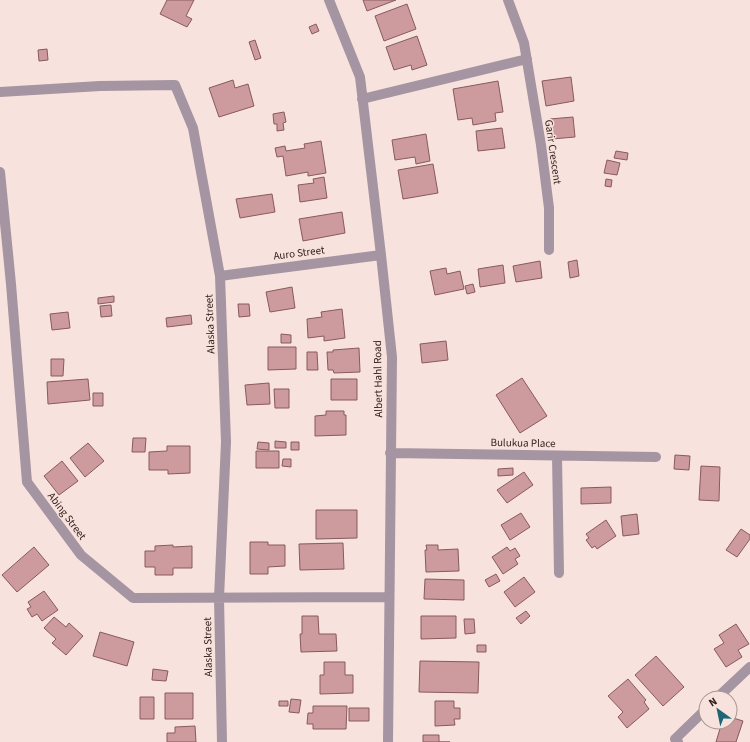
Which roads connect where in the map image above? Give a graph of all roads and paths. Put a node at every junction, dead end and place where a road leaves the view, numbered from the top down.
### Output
1 (329, 0) edge
2 (508, 0) edge
3 (527, 59) junction
4 (0, 92) edge
5 (362, 98) junction
6 (0, 172) edge
7 (549, 250) dead end
8 (381, 255) junction
9 (220, 276) junction
10 (390, 453) junction
11 (557, 456) junction
12 (656, 457) dead end
13 (559, 573) dead end
14 (389, 597) junction
15 (219, 598) junction
16 (750, 667) edge
17 (726, 690) edge
18 (698, 717) edge
19 (222, 742) edge
20 (388, 742) edge
21 (678, 742) edge

1 - 5 street, Albert Hahl Road
2 - 3 street, Garir Crescent
3 - 5 street
3 - 7 street, Garir Crescent
4 - 9 street, Alaska Street
5 - 8 street, Albert Hahl Road
6 - 15 street, Abing Street
8 - 9 street, Auro Street
8 - 10 street, Albert Hahl Road
9 - 15 street, Alaska Street
10 - 11 street, Bulukua Place
10 - 14 street, Albert Hahl Road
11 - 12 street, Bulukua Place
11 - 13 street
14 - 15 street, Abing Street
14 - 20 street, Albert Hahl Road
15 - 19 street, Alaska Street
16 - 17 street
18 - 21 street

